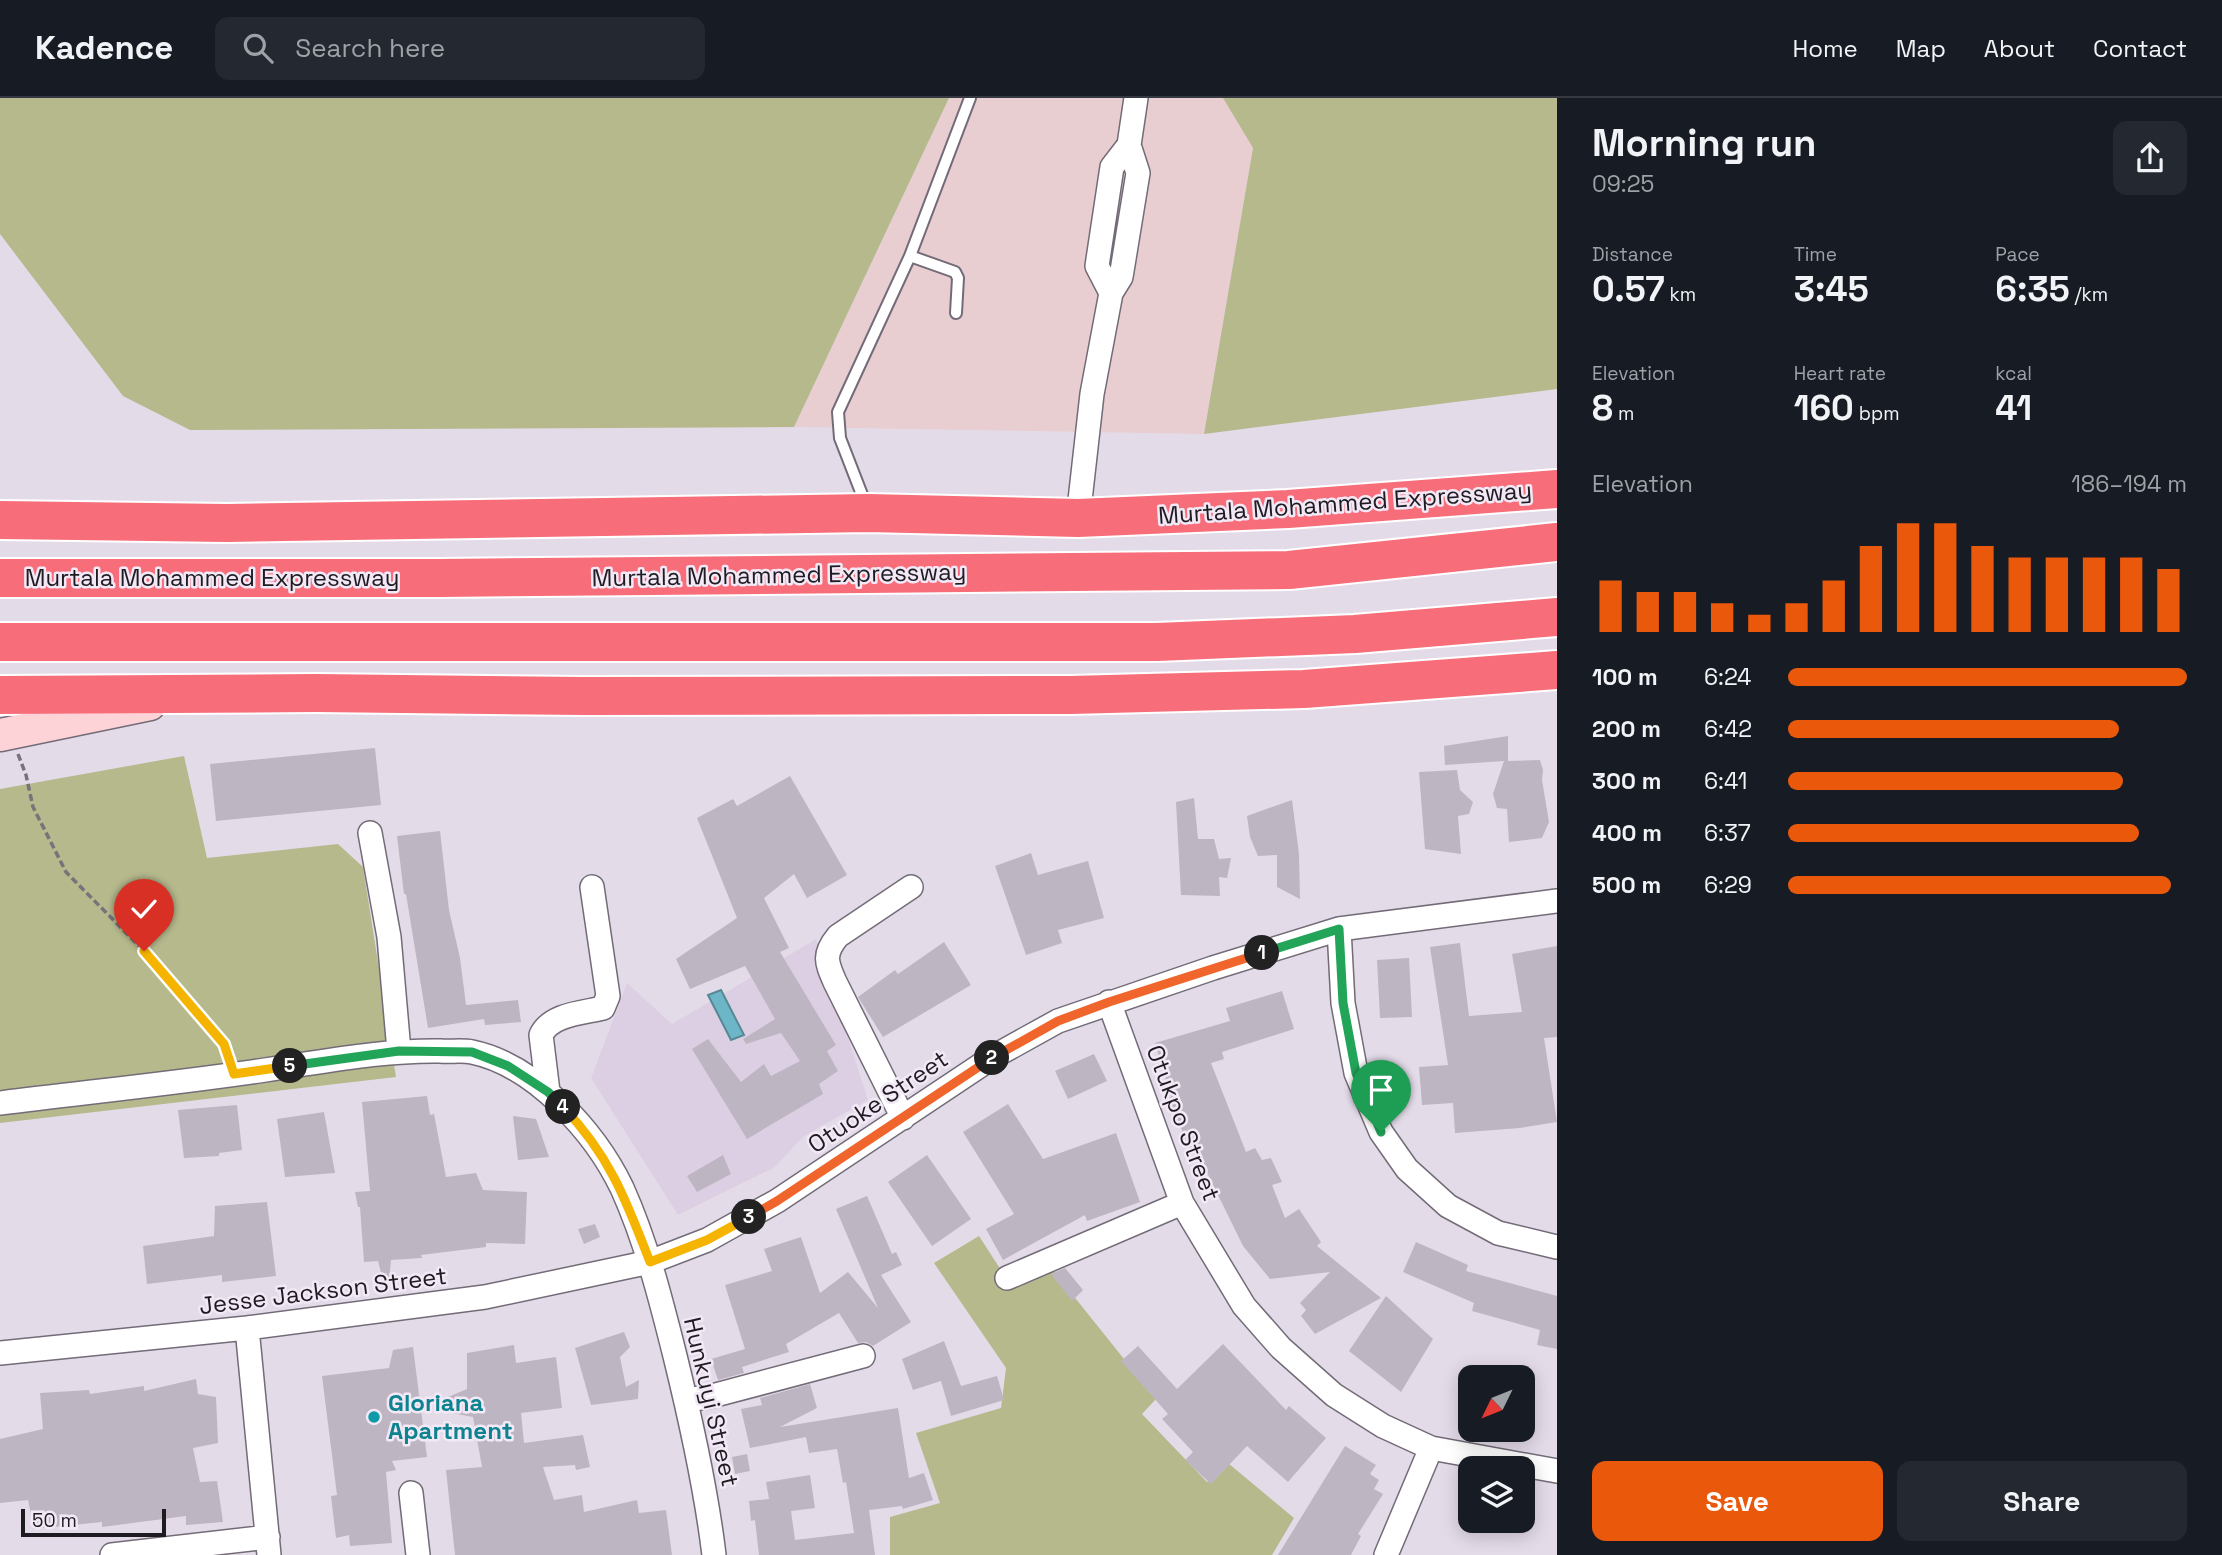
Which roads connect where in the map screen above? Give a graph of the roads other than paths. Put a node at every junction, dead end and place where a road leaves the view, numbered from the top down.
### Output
1 (970, 98) edge
2 (1136, 98) edge
3 (910, 256) junction
4 (956, 313) dead end
5 (1557, 489) edge
6 (868, 513) junction
7 (1078, 519) junction
8 (0, 520) edge
9 (1557, 542) edge
10 (0, 578) edge
11 (1557, 617) edge
12 (0, 642) edge
13 (1557, 657) edge
14 (1539, 672) edge
15 (0, 680) edge
16 (0, 695) edge
17 (68, 695) junction
18 (195, 695) junction
19 (2, 735) edge
20 (370, 833) dead end
21 (592, 887) dead end
22 (911, 887) dead end
23 (1557, 901) edge
24 (1339, 929) junction
25 (1109, 1002) junction
26 (399, 1051) junction
27 (548, 1092) junction
28 (0, 1103) edge
29 (903, 1118) junction
30 (1182, 1203) junction
31 (1557, 1247) edge
32 (650, 1262) junction
33 (1007, 1278) dead end
34 (247, 1328) junction
35 (0, 1353) edge
36 (863, 1356) dead end
37 (686, 1400) junction
38 (1431, 1448) junction
39 (1557, 1471) edge
40 (411, 1493) dead end
41 (268, 1546) edge
42 (112, 1555) edge
43 (418, 1555) edge
44 (714, 1555) edge
45 (1386, 1555) edge

1 - 3 lane
2 - 7 street
3 - 4 lane
3 - 6 lane
5 - 7 highway, Murtala Mohammed Expressway
6 - 7 highway, Murtala Mohammed Expressway
6 - 8 highway, Murtala Mohammed Expressway
9 - 10 highway, Murtala Mohammed Expressway
11 - 12 highway
13 - 14 highway
14 - 18 highway
15 - 17 highway
16 - 17 highway
17 - 18 highway
18 - 19 main road
20 - 26 street
21 - 27 street
22 - 29 street
23 - 24 street, Otuoke Street
24 - 25 street, Otuoke Street
24 - 31 street
25 - 29 street, Otuoke Street
25 - 30 street, Otukpo Street
26 - 27 street, Hunkuyi Street
26 - 28 street, Hunkuyi Street
27 - 32 street, Hunkuyi Street
29 - 32 street, Otuoke Street
30 - 33 street
30 - 38 street, Otukpo Street
32 - 34 street, Jesse Jackson Street
32 - 37 street, Hunkuyi Street
34 - 35 street, Jesse Jackson Street
34 - 41 street
36 - 37 street
37 - 44 street, Hunkuyi Street
38 - 39 street, Otukpo Street
38 - 45 street
40 - 43 street
41 - 42 street

